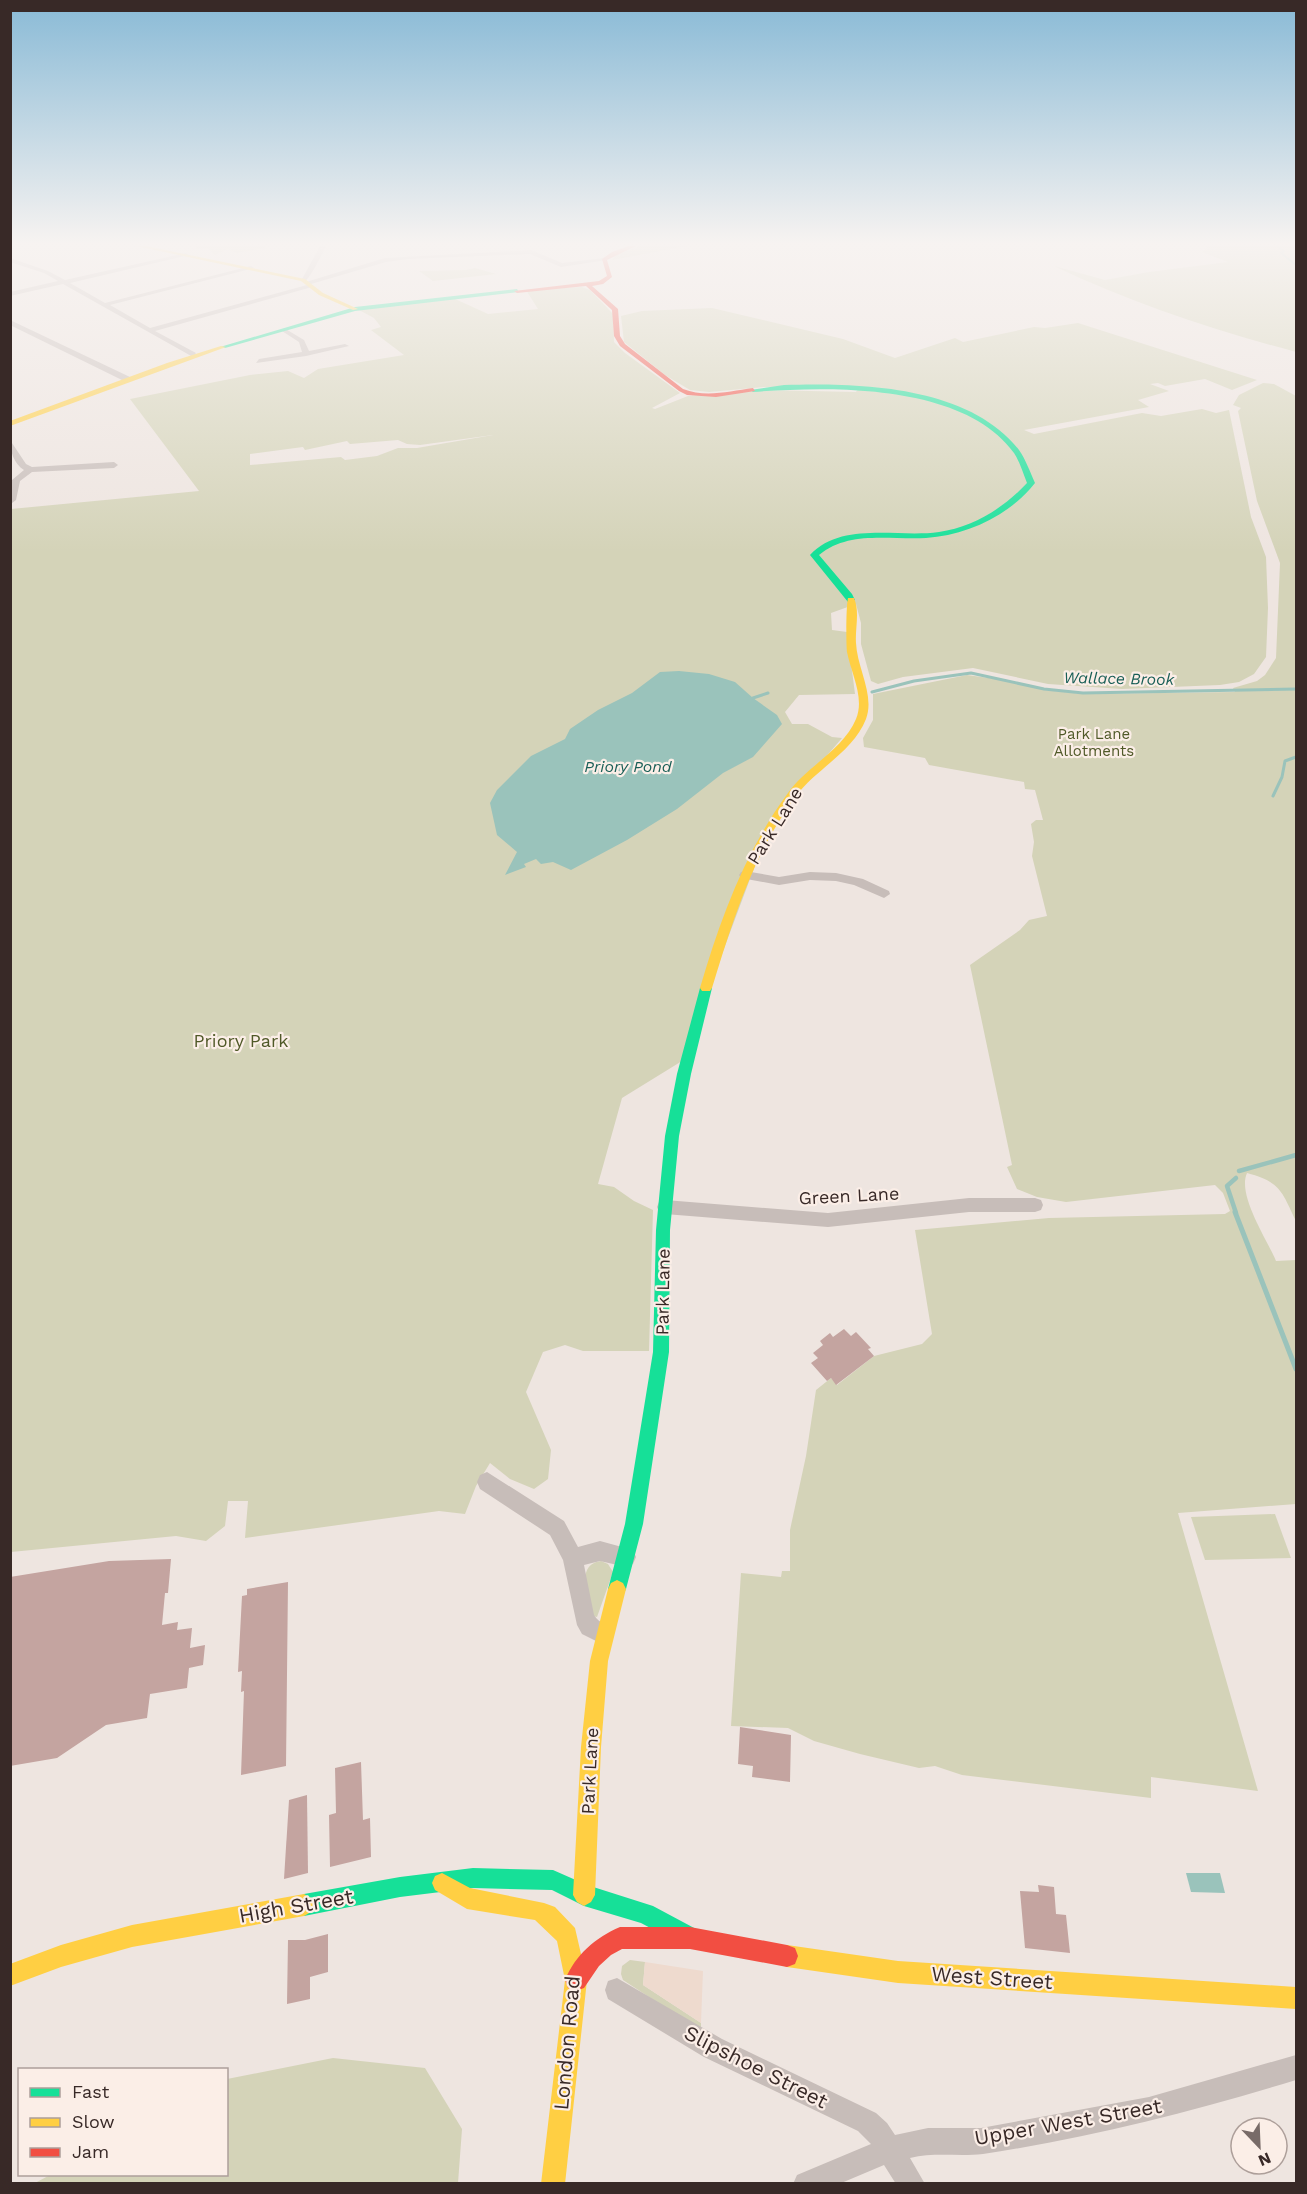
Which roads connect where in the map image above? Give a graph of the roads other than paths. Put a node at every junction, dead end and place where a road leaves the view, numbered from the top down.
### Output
1 (64, 348) edge
2 (181, 348) edge
3 (217, 348) edge
4 (304, 348) edge
5 (333, 348) edge
6 (625, 348) edge
7 (306, 354) junction
8 (193, 355) junction
9 (259, 361) dead end
10 (127, 379) junction
11 (10, 424) edge
12 (10, 442) edge
13 (114, 465) dead end
14 (30, 470) junction
15 (12, 500) dead end
16 (745, 875) junction
17 (884, 894) dead end
18 (1035, 1205) dead end
19 (665, 1207) junction
20 (487, 1482) dead end
21 (626, 1557) junction
22 (574, 1558) junction
23 (604, 1635) junction
24 (585, 1857) junction
25 (553, 1880) junction
26 (442, 1883) junction
27 (584, 1895) junction
28 (690, 1938) junction
29 (10, 1975) edge
30 (576, 1980) junction
31 (618, 1990) dead end
32 (1296, 1998) edge
33 (1296, 2068) edge
34 (889, 2150) junction
35 (553, 2184) edge
36 (806, 2184) edge
37 (912, 2184) edge

1 - 10 street
2 - 8 street
3 - 8 street
4 - 7 street
5 - 7 street
6 - 16 street, Park Lane
7 - 9 street
8 - 10 street
10 - 11 street
12 - 14 street
13 - 14 street
14 - 15 street
16 - 17 street
16 - 19 street, Park Lane
18 - 19 street, Green Lane
19 - 21 street, Park Lane
20 - 22 street
21 - 22 street
21 - 23 street, Park Lane
22 - 23 street
23 - 24 street, Park Lane
24 - 25 street
24 - 27 street, Park Lane
25 - 26 street, High Street
25 - 27 street, High Street
26 - 29 street, High Street
26 - 30 street, London Road
27 - 28 street, West Street
28 - 30 street, West Street
28 - 32 street, West Street
30 - 35 street, London Road
31 - 34 street, Slipshoe Street
33 - 34 street, Upper West Street
34 - 36 street, Upper West Street
34 - 37 street, Slipshoe Street

